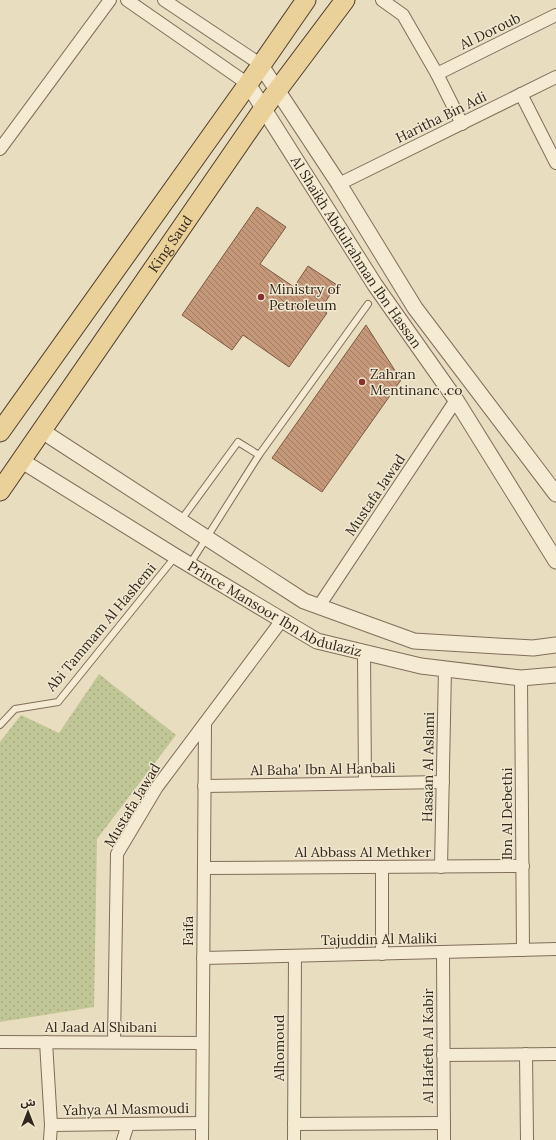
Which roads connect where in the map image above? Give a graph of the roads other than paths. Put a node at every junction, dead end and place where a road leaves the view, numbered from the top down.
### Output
1 (110, 0) edge
2 (127, 0) edge
3 (164, 0) edge
4 (306, 0) edge
5 (345, 0) edge
6 (382, 0) edge
7 (556, 15) edge
8 (260, 64) junction
9 (437, 74) junction
10 (556, 77) edge
11 (248, 84) junction
12 (277, 89) junction
13 (521, 94) junction
14 (264, 108) junction
15 (462, 124) junction
16 (0, 149) edge
17 (556, 163) edge
18 (339, 184) junction
19 (368, 304) dead end
20 (456, 400) junction
21 (42, 431) junction
22 (0, 432) edge
23 (259, 455) junction
24 (22, 461) junction
25 (0, 491) edge
26 (556, 494) edge
27 (180, 520) junction
28 (207, 538) junction
29 (176, 556) junction
30 (556, 561) edge
31 (190, 564) junction
32 (319, 606) junction
33 (282, 620) junction
34 (556, 645) edge
35 (364, 652) junction
36 (445, 669) junction
37 (556, 675) edge
38 (521, 678) junction
39 (205, 723) junction
40 (0, 725) edge
41 (443, 782) junction
42 (365, 783) junction
43 (204, 786) junction
44 (523, 866) junction
45 (382, 867) junction
46 (441, 867) junction
47 (204, 868) junction
48 (556, 949) edge
49 (523, 950) junction
50 (443, 952) junction
51 (382, 954) junction
52 (295, 956) junction
53 (203, 958) junction
54 (0, 1042) edge
55 (46, 1042) junction
56 (114, 1042) junction
57 (202, 1043) junction
58 (526, 1054) junction
59 (556, 1054) edge
60 (444, 1055) junction
61 (202, 1123) junction
62 (444, 1123) junction
63 (128, 1124) junction
64 (294, 1124) junction
65 (51, 1125) junction
66 (50, 1140) edge
67 (123, 1140) edge
68 (202, 1140) edge
69 (294, 1140) edge
70 (444, 1140) edge
71 (526, 1140) edge

1 - 16 street
2 - 11 street
3 - 8 street
4 - 8 main road, King Saud
5 - 12 main road, King Saud
6 - 9 street
7 - 9 street, Al Doroub
8 - 11 main road, King Saud
8 - 12 street, Al Shaikh Abdulrahman Ibn Hassan
9 - 15 street
10 - 13 street, Haritha Bin Adi
11 - 14 street, Al Shaikh Abdulrahman Ibn Hassan
11 - 22 main road, King Saud
12 - 14 main road, King Saud
12 - 18 street, Al Shaikh Abdulrahman Ibn Hassan
13 - 15 street, Haritha Bin Adi
13 - 17 street
14 - 20 street, Al Shaikh Abdulrahman Ibn Hassan
14 - 21 main road, King Saud
15 - 18 street, Haritha Bin Adi
18 - 26 street, Al Shaikh Abdulrahman Ibn Hassan
19 - 23 lane
20 - 30 street, Al Shaikh Abdulrahman Ibn Hassan
20 - 32 street, Mustafa Jawad
21 - 24 main road, King Saud
21 - 27 street, Prince Mansoor Ibn Abdulaziz
23 - 27 lane
23 - 28 lane
24 - 25 main road, King Saud
24 - 29 street, Prince Mansoor Ibn Abdulaziz
27 - 28 street, Prince Mansoor Ibn Abdulaziz
28 - 31 lane
28 - 32 street, Prince Mansoor Ibn Abdulaziz
29 - 31 street, Prince Mansoor Ibn Abdulaziz
29 - 40 lane, Abi Tammam Al Hashemi
31 - 33 street, Prince Mansoor Ibn Abdulaziz
32 - 34 street, Prince Mansoor Ibn Abdulaziz
33 - 35 street, Prince Mansoor Ibn Abdulaziz
33 - 39 street, Mustafa Jawad
35 - 36 street, Prince Mansoor Ibn Abdulaziz
35 - 42 street
36 - 38 street, Prince Mansoor Ibn Abdulaziz
36 - 41 street, Hasaan Al Aslami
37 - 38 street, Prince Mansoor Ibn Abdulaziz
38 - 44 street, Ibn Al Debethi
39 - 43 street, Faifa
39 - 56 street, Mustafa Jawad
41 - 42 street, Al Baha' Ibn Al Hanbali
41 - 46 street, Hasaan Al Aslami
42 - 43 street, Al Baha' Ibn Al Hanbali
43 - 47 street, Faifa
44 - 46 street, Al Abbass Al Methker
44 - 49 street, Ibn Al Debethi
45 - 46 street, Al Abbass Al Methker
45 - 47 street, Al Abbass Al Methker
45 - 51 street
47 - 53 street, Faifa
48 - 49 street, Tajuddin Al Maliki
49 - 50 street, Tajuddin Al Maliki
50 - 51 street, Tajuddin Al Maliki
50 - 60 street, Al Hafeth Al Kabir
51 - 52 street, Tajuddin Al Maliki
52 - 53 street, Tajuddin Al Maliki
52 - 64 street, Alhomoud
53 - 57 street, Faifa
54 - 55 street, Al Jaad Al Shibani
55 - 56 street, Al Jaad Al Shibani
55 - 65 street
56 - 57 street, Al Jaad Al Shibani
57 - 61 street, Faifa
58 - 59 street
58 - 60 street
58 - 71 street
60 - 62 street, Al Hafeth Al Kabir
61 - 63 street, Yahya Al Masmoudi
61 - 68 street, Faifa
62 - 64 street
62 - 70 street, Al Hafeth Al Kabir
63 - 65 street, Yahya Al Masmoudi
63 - 67 street
64 - 69 street, Alhomoud
65 - 66 street

